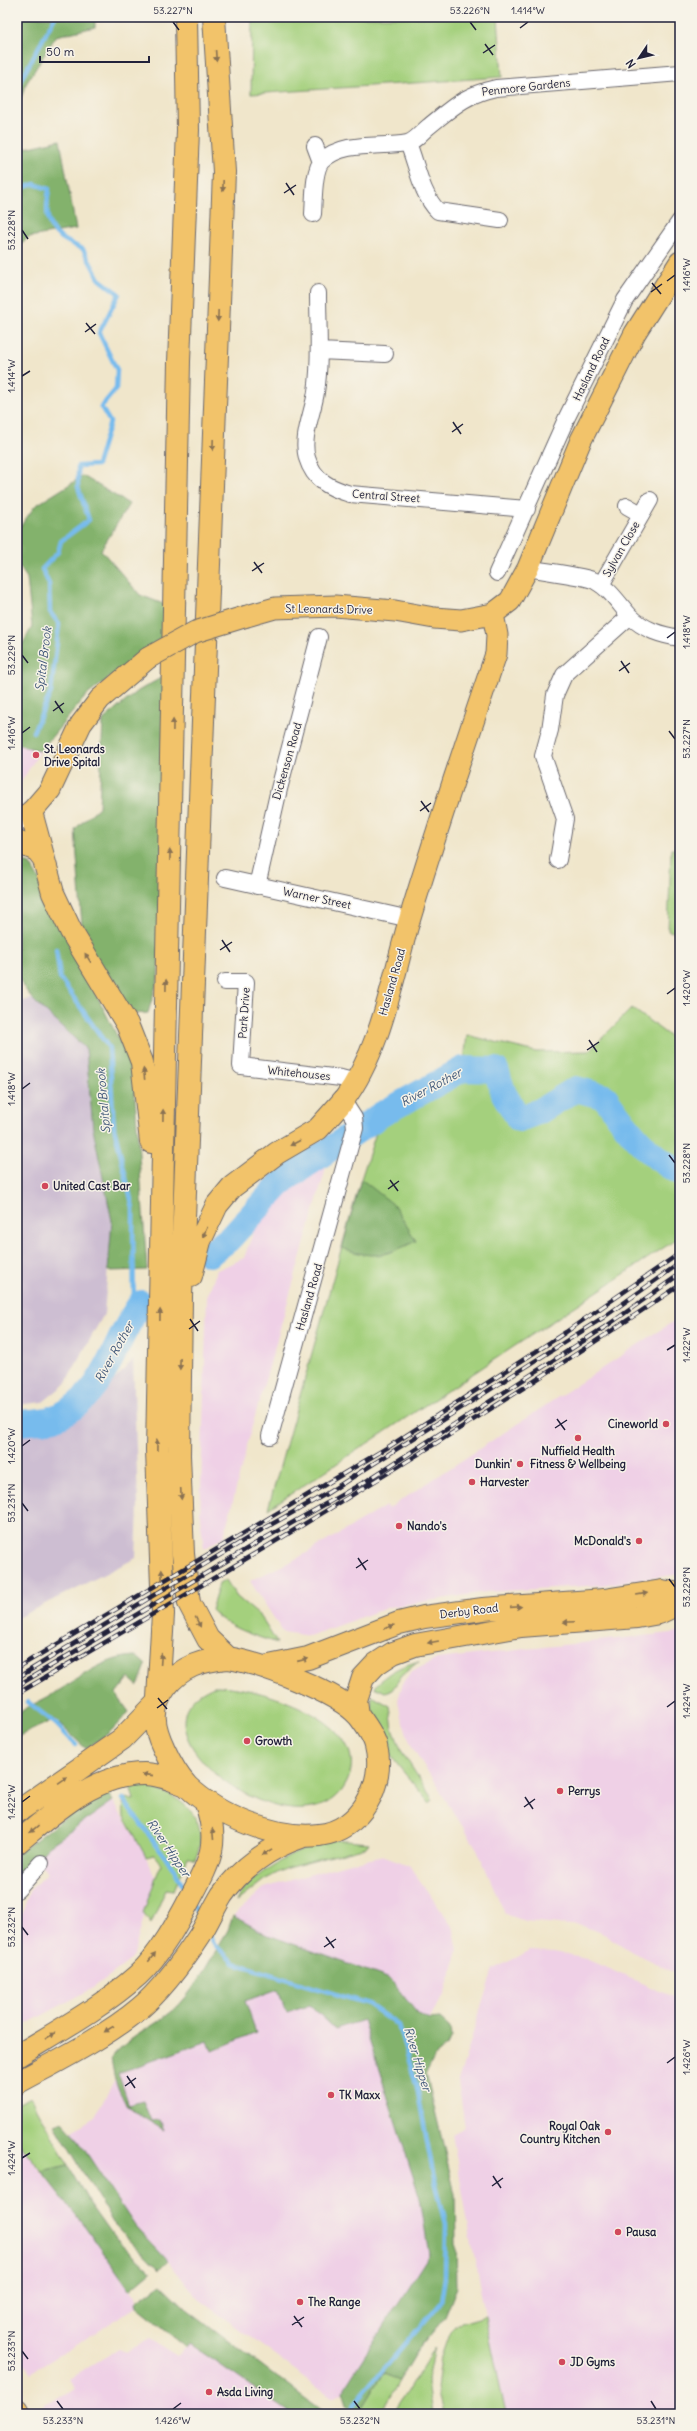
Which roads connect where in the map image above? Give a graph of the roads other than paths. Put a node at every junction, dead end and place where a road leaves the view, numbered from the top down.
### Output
1 (186, 17) edge
2 (214, 17) edge
3 (680, 73) edge
4 (408, 143) junction
5 (315, 146) dead end
6 (321, 162) junction
7 (313, 214) dead end
8 (500, 220) dead end
9 (680, 221) edge
10 (680, 262) edge
11 (318, 294) dead end
12 (319, 351) junction
13 (385, 354) dead end
14 (650, 500) dead end
15 (627, 506) dead end
16 (527, 509) junction
17 (641, 514) junction
18 (519, 526) junction
19 (542, 534) junction
20 (528, 568) junction
21 (497, 573) dead end
22 (601, 585) junction
23 (493, 614) junction
24 (630, 616) junction
25 (319, 637) dead end
26 (680, 638) edge
27 (24, 817) edge
28 (17, 842) edge
29 (44, 859) junction
30 (558, 860) dead end
31 (225, 878) dead end
32 (258, 886) junction
33 (410, 919) junction
34 (225, 982) dead end
35 (241, 1066) joint
36 (357, 1082) junction
37 (348, 1109) junction
38 (161, 1238) junction
39 (181, 1297) junction
40 (270, 1436) dead end
41 (680, 1594) edge
42 (680, 1603) edge
43 (228, 1658) junction
44 (264, 1667) junction
45 (157, 1701) junction
46 (358, 1715) junction
47 (186, 1785) junction
48 (205, 1801) junction
49 (17, 1812) edge
50 (302, 1836) junction
51 (17, 1843) edge
52 (41, 1863) dead end
53 (17, 1890) edge
54 (17, 2056) edge
55 (17, 2083) edge
56 (17, 2410) edge
57 (19, 2414) edge

38 -> 1 highway
2 -> 39 highway
3 - 4 street, Penmore Gardens
4 - 6 street
4 - 8 street
5 - 6 street
6 - 7 street
9 - 16 street, Hasland Road
10 - 19 main road, Hasland Road
11 - 12 street, Central Street
12 - 13 street
12 - 16 street, Central Street
14 - 17 street, Sylvan Close
15 - 17 street, Sylvan Close
16 - 18 street, Hasland Road
17 - 22 street, Sylvan Close
18 - 19 street
18 - 21 street, Hasland Road
19 - 20 main road, Hasland Road
20 - 22 street
20 - 23 main road, Hasland Road
22 - 24 street
23 - 27 main road, St Leonards Drive, bridge
23 - 33 main road, Hasland Road
24 - 26 street
24 - 30 street
25 - 32 street, Dickenson Road
27 - 29 highway
28 - 29 highway
38 -> 29 highway
31 - 32 street, Warner Street
32 - 33 street, Warner Street
33 - 36 main road, Hasland Road
34 - 35 street, Park Drive
35 - 36 street, Whitehouses
36 - 37 main road, Hasland Road
37 -> 39 highway
37 - 40 street, Hasland Road
45 -> 38 highway
39 -> 43 highway
44 -> 41 highway, Derby Road
42 -> 46 highway, Derby Road
43 - 44 highway
43 - 45 highway
44 - 46 highway
45 - 47 highway
49 -> 45 highway
46 - 50 highway
47 - 48 highway
47 -> 51 highway
48 - 50 highway
54 -> 48 highway
50 -> 55 highway
52 - 53 street
56 - 57 highway

